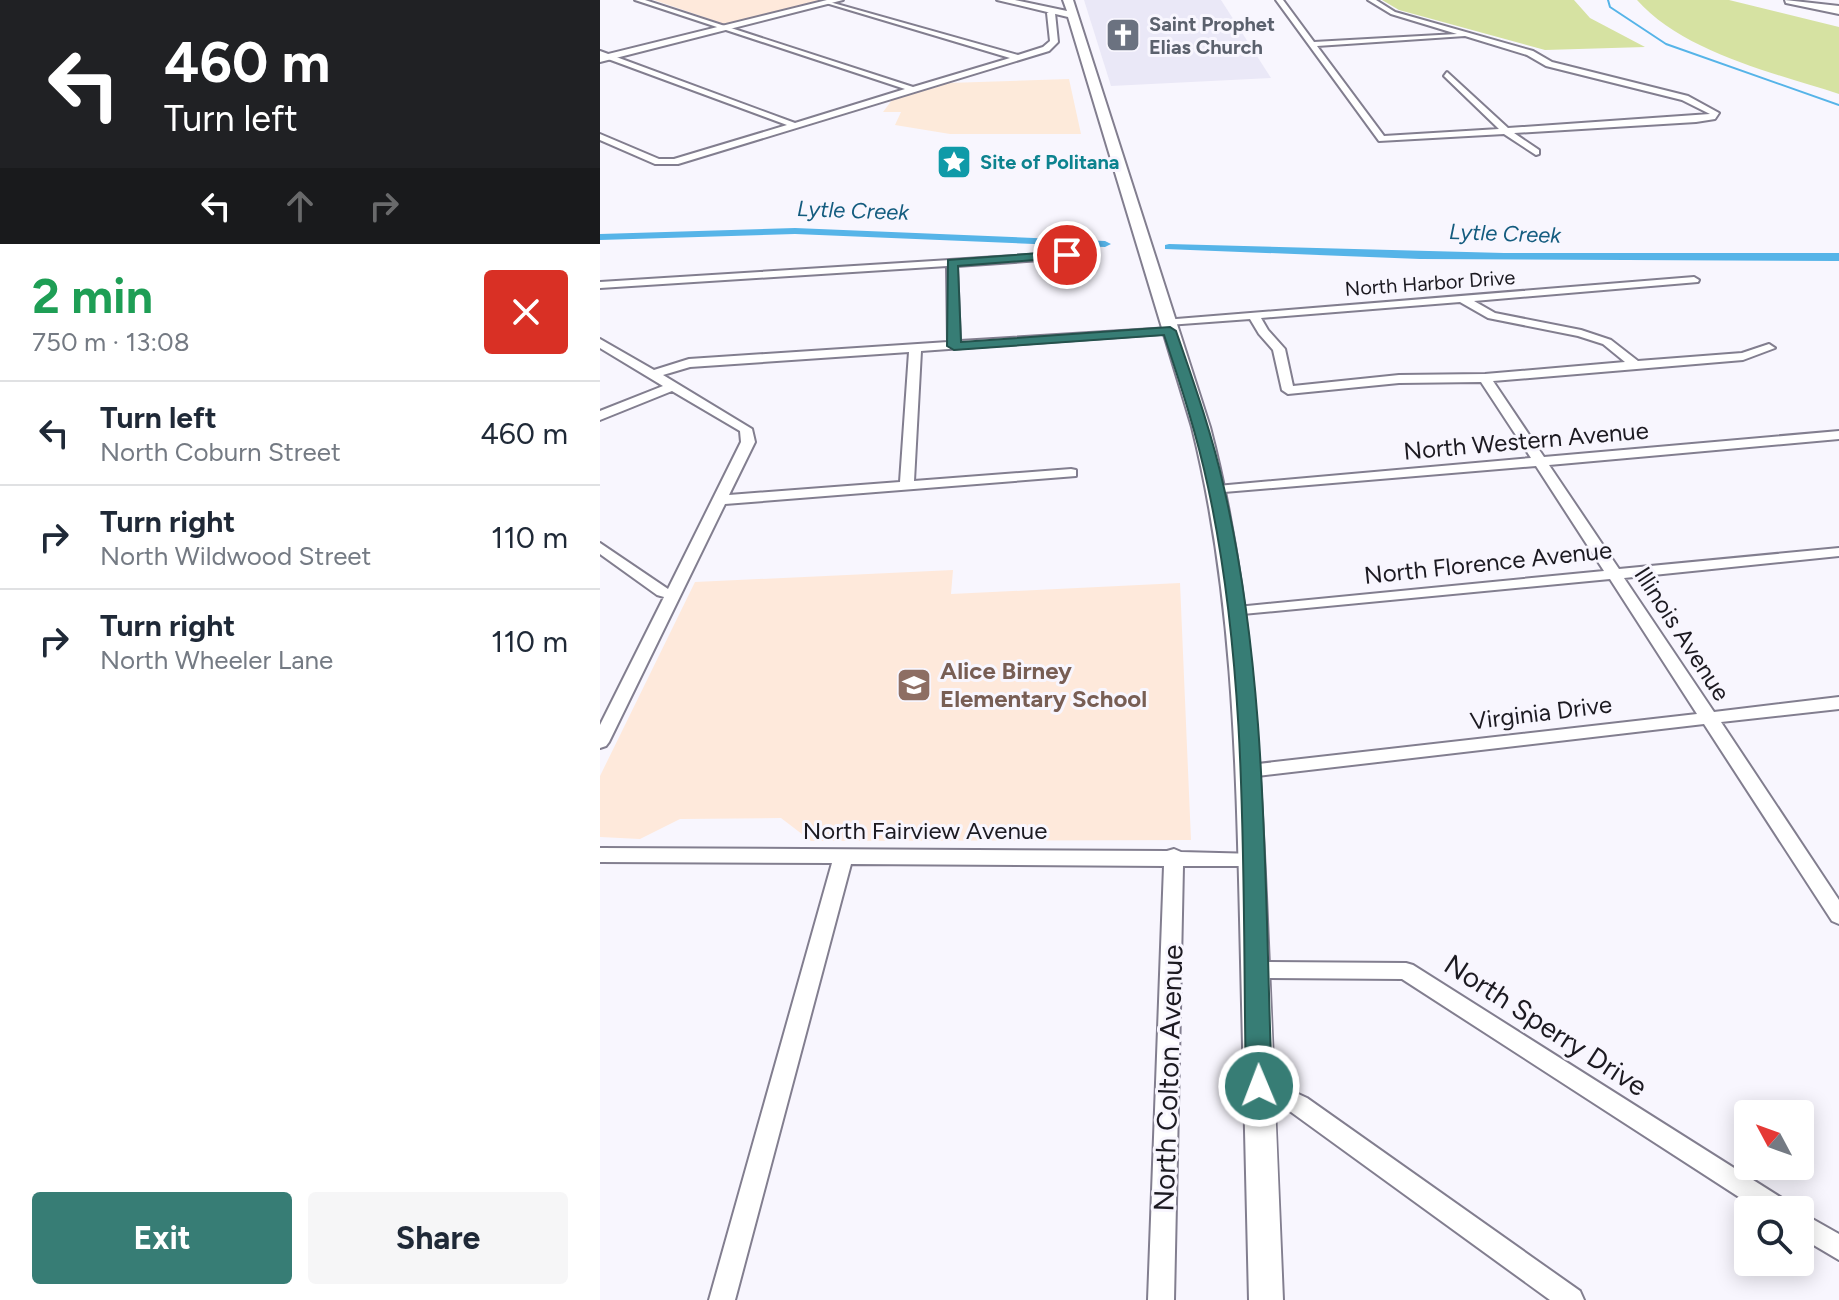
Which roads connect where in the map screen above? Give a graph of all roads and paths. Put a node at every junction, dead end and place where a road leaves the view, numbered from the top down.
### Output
1 (638, 0) edge
2 (1002, 0) edge
3 (1060, 0) edge
4 (1068, 0) edge
5 (1279, 0) edge
6 (1371, 0) edge
7 (1791, 0) edge
8 (833, 1) edge
9 (1034, 8) junction
10 (1839, 10) edge
11 (1051, 13) junction
12 (1073, 15) junction
13 (724, 28) junction
14 (1469, 35) junction
15 (1312, 44) junction
16 (603, 56) edge
17 (1018, 57) junction
18 (1447, 74) dead end
19 (1593, 77) junction
20 (1575, 84) dead end
21 (912, 89) junction
22 (794, 125) junction
23 (1507, 132) junction
24 (600, 137) edge
25 (1536, 152) dead end
26 (1093, 254) dead end
27 (952, 263) junction
28 (1694, 280) dead end
29 (600, 285) edge
30 (1463, 299) junction
31 (1254, 315) junction
32 (1169, 326) junction
33 (600, 343) edge
34 (954, 346) junction
35 (1769, 348) dead end
36 (915, 349) junction
37 (1635, 365) junction
38 (653, 374) junction
39 (1485, 378) junction
40 (673, 386) junction
41 (600, 416) edge
42 (1839, 435) edge
43 (1542, 461) junction
44 (1071, 473) dead end
45 (907, 487) junction
46 (1217, 490) junction
47 (718, 500) junction
48 (600, 547) edge
49 (1839, 552) edge
50 (1614, 575) junction
51 (673, 595) junction
52 (1237, 612) junction
53 (1839, 703) edge
54 (1708, 718) junction
55 (600, 742) edge
56 (1249, 771) junction
57 (600, 855) edge
58 (1174, 856) junction
59 (843, 857) junction
60 (1250, 859) junction
61 (1837, 909) edge
62 (1256, 970) junction
63 (1259, 1086) junction
64 (1758, 1196) edge
65 (1814, 1232) edge
66 (1839, 1248) edge
67 (722, 1300) edge
68 (1161, 1300) edge
69 (1266, 1300) edge
70 (1571, 1300) edge

1 - 13 street
2 - 9 main road
3 - 9 main road
4 - 12 main road
5 - 15 street
6 - 14 street
7 - 10 highway
8 - 13 main road
8 - 17 street
9 - 11 main road
11 - 12 main road
11 - 17 street
12 - 32 main road
13 - 16 main road
13 - 21 street
14 - 15 street
14 - 19 street
15 - 23 street
16 - 22 street
17 - 21 street
18 - 23 street
19 - 20 street
19 - 23 street
21 - 22 street
22 - 24 street
23 - 25 street
26 - 27 street
27 - 29 street
27 - 34 street
28 - 30 street, North Harbor Drive
30 - 31 street, North Harbor Drive
30 - 37 street
31 - 32 street, North Harbor Drive
31 - 39 street
32 - 34 street, North Harbor Drive
32 - 46 main road
33 - 38 street
34 - 36 street, North Harbor Drive
35 - 37 street
36 - 38 street, North Harbor Drive
36 - 45 street
37 - 39 street
38 - 40 street
39 - 43 street, Illinois Avenue
40 - 41 street
40 - 47 street
42 - 43 street, North Western Avenue
43 - 46 street, North Western Avenue
43 - 50 street, Illinois Avenue
44 - 45 street
45 - 47 street
46 - 52 main road
47 - 51 street
48 - 51 street
49 - 50 street, North Florence Avenue
50 - 52 street, North Florence Avenue
50 - 54 street, Illinois Avenue
51 - 55 street
52 - 56 main road
53 - 54 street, Virginia Drive
54 - 56 street, Virginia Drive
54 - 61 street, Illinois Avenue
56 - 60 main road
57 - 59 street, North Fairview Avenue
58 - 59 street, North Fairview Avenue
58 - 60 street, North Fairview Avenue
58 - 68 street, North Colton Avenue
59 - 67 street
60 - 62 main road
62 - 63 main road
62 - 64 street, North Sperry Drive
63 - 69 main road
63 - 70 street
65 - 66 street

